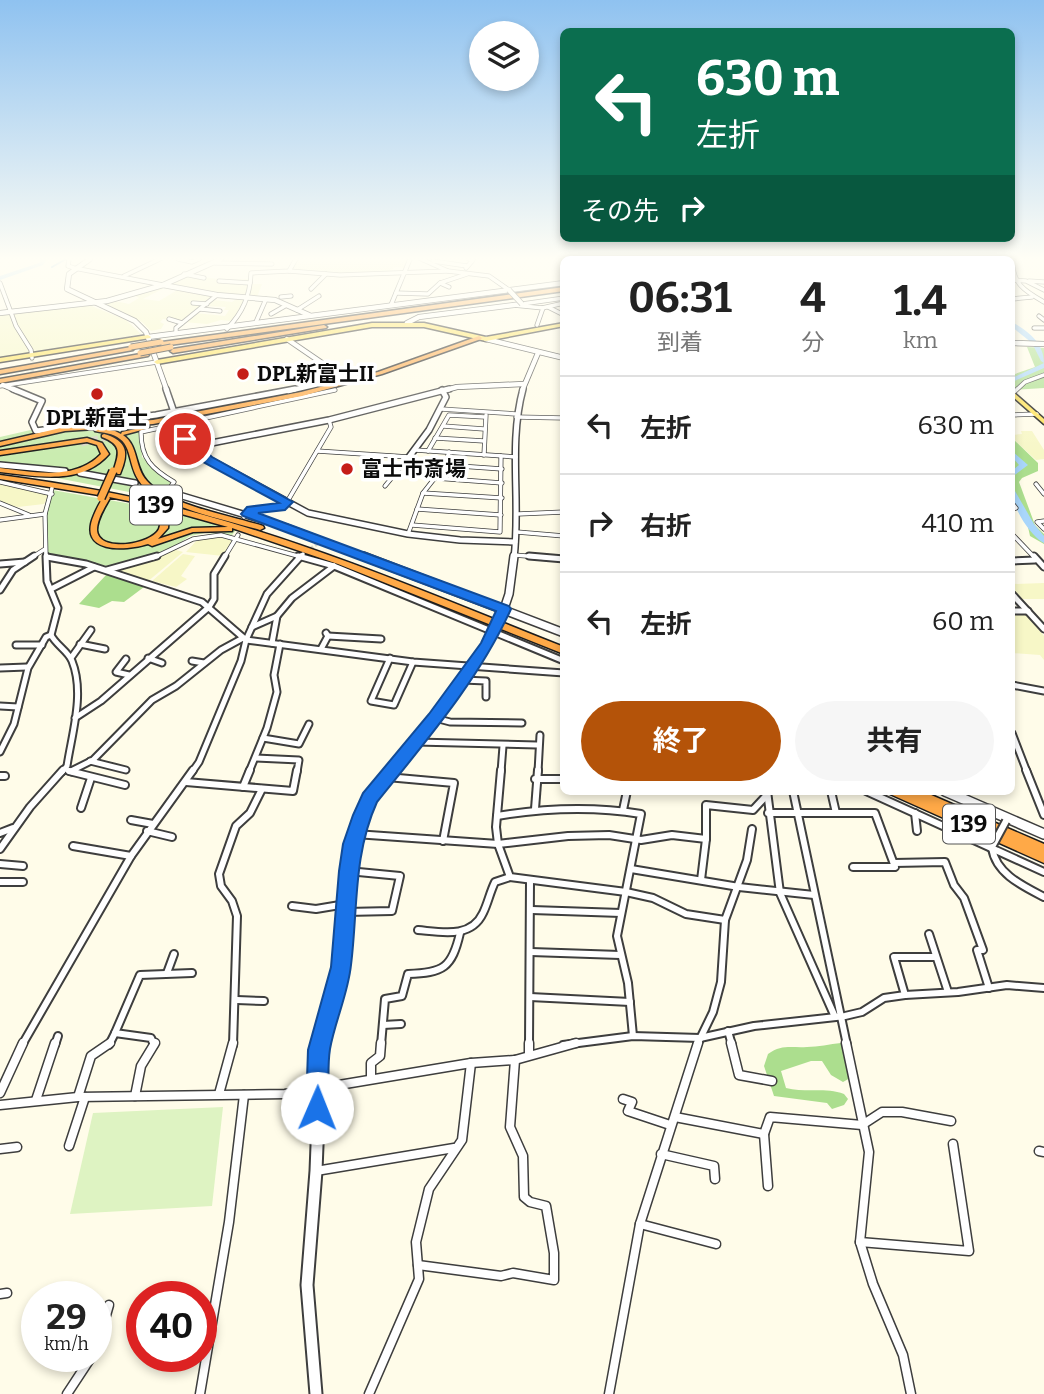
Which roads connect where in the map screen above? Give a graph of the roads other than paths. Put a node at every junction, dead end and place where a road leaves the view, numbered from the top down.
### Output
1 (16, 324) edge
2 (137, 324) edge
3 (181, 324) edge
4 (232, 324) edge
5 (245, 324) edge
6 (303, 324) edge
7 (353, 324) edge
8 (389, 324) edge
9 (412, 324) edge
10 (550, 324) edge
11 (558, 324) edge
12 (537, 325) joint
13 (228, 327) junction
14 (1034, 328) dead end
15 (1044, 328) edge
16 (176, 333) junction
17 (148, 337) junction
18 (483, 338) junction
19 (287, 339) junction
20 (1015, 343) edge
21 (1044, 344) edge
22 (538, 353) junction
23 (143, 354) junction
24 (32, 357) junction
25 (560, 357) edge
26 (0, 360) edge
27 (157, 362) junction
28 (0, 371) edge
29 (1044, 375) edge
30 (1, 384) edge
31 (524, 384) junction
32 (335, 390) dead end
33 (442, 390) junction
34 (1015, 390) edge
35 (1015, 395) edge
36 (441, 409) junction
37 (174, 412) junction
38 (486, 414) junction
39 (1041, 414) edge
40 (516, 415) junction
41 (1015, 415) edge
42 (560, 418) edge
43 (330, 420) junction
44 (1044, 422) edge
45 (178, 423) junction
46 (443, 426) junction
47 (484, 429) junction
48 (124, 433) tunnel mouth
49 (435, 438) junction
50 (484, 442) junction
51 (81, 443) tunnel mouth
52 (191, 447) junction
53 (0, 450) edge
54 (415, 450) junction
55 (317, 451) junction
56 (428, 451) junction
57 (449, 452) junction
58 (484, 455) junction
59 (501, 456) junction
60 (410, 457) junction
61 (516, 457) junction
62 (0, 465) edge
63 (445, 465) junction
64 (502, 469) junction
65 (65, 471) dead end
66 (80, 473) dead end
67 (0, 476) edge
68 (435, 478) junction
69 (135, 483) tunnel mouth
70 (502, 483) junction
71 (1036, 484) dead end
72 (385, 486) dead end
73 (159, 489) tunnel mouth
74 (167, 492) junction
75 (423, 493) junction
76 (1044, 494) edge
77 (104, 498) junction
78 (502, 498) junction
79 (287, 502) junction
80 (0, 503) edge
81 (417, 509) junction
82 (560, 512) edge
83 (45, 514) junction
84 (518, 514) junction
85 (501, 515) junction
86 (30, 516) junction
87 (246, 516) junction
88 (0, 520) edge
89 (1044, 521) edge
90 (412, 525) junction
91 (1044, 529) edge
92 (517, 532) junction
93 (408, 534) junction
94 (560, 536) edge
95 (237, 537) junction
96 (1015, 541) edge
97 (515, 542) junction
98 (45, 550) junction
99 (306, 553) junction
100 (514, 555) junction
101 (47, 557) junction
102 (560, 559) edge
103 (1035, 560) junction
104 (1015, 561) edge
105 (26, 562) junction
106 (0, 564) edge
107 (1043, 565) edge
108 (334, 566) junction
109 (94, 567) junction
110 (106, 571) junction
111 (2, 583) edge
112 (51, 589) junction
113 (0, 590) edge
114 (1015, 597) edge
115 (209, 607) junction
116 (504, 609) junction
117 (1015, 611) edge
118 (1028, 611) junction
119 (277, 616) junction
120 (252, 627) junction
121 (91, 629) dead end
122 (186, 629) junction
123 (1044, 629) edge
124 (560, 631) edge
125 (195, 632) dead end
126 (493, 632) junction
127 (51, 635) junction
128 (245, 639) junction
129 (381, 639) dead end
130 (80, 643) junction
131 (272, 643) junction
132 (560, 643) edge
133 (16, 645) dead end
134 (42, 645) junction
135 (280, 645) junction
136 (105, 649) dead end
137 (321, 649) junction
138 (560, 649) edge
139 (71, 658) junction
140 (148, 658) junction
141 (390, 658) junction
142 (126, 659) dead end
143 (560, 659) edge
144 (192, 661) dead end
145 (413, 662) junction
146 (162, 663) dead end
147 (204, 663) junction
148 (27, 667) junction
149 (471, 667) junction
150 (0, 668) edge
151 (560, 673) edge
152 (129, 675) junction
153 (463, 680) junction
154 (1015, 686) edge
155 (1044, 691) edge
156 (486, 697) dead end
157 (0, 706) edge
158 (18, 707) junction
159 (75, 718) junction
160 (435, 718) junction
161 (522, 723) dead end
162 (309, 724) dead end
163 (540, 735) dead end
164 (263, 738) junction
165 (416, 741) junction
166 (1015, 741) edge
167 (503, 746) junction
168 (537, 746) junction
169 (0, 752) edge
170 (256, 758) junction
171 (90, 761) junction
172 (69, 770) junction
173 (126, 771) dead end
174 (387, 777) junction
175 (91, 778) junction
176 (535, 779) junction
177 (560, 779) edge
178 (187, 782) junction
179 (124, 785) dead end
180 (243, 788) junction
181 (262, 789) junction
182 (626, 795) edge
183 (765, 795) edge
184 (767, 795) edge
185 (794, 795) edge
186 (832, 795) edge
187 (875, 795) edge
188 (903, 795) edge
189 (921, 795) edge
190 (954, 795) edge
191 (81, 808) dead end
192 (535, 809) junction
193 (624, 810) junction
194 (768, 813) junction
195 (915, 813) junction
196 (798, 814) junction
197 (836, 814) junction
198 (1044, 815) edge
199 (497, 816) junction
200 (131, 820) dead end
201 (1007, 820) junction
202 (153, 824) junction
203 (13, 828) junction
204 (752, 829) dead end
205 (147, 831) junction
206 (917, 831) dead end
207 (0, 834) edge
208 (355, 834) junction
209 (1044, 834) edge
210 (172, 838) dead end
211 (95, 839) dead end
212 (636, 839) junction
213 (706, 839) junction
214 (443, 841) junction
215 (498, 844) junction
216 (74, 846) dead end
217 (993, 847) junction
218 (0, 849) edge
219 (89, 849) junction
220 (1044, 849) edge
221 (131, 856) junction
222 (1044, 858) edge
223 (894, 863) junction
224 (0, 864) edge
225 (23, 866) dead end
226 (853, 867) dead end
227 (631, 869) junction
228 (348, 871) junction
229 (1044, 872) edge
230 (510, 877) junction
231 (701, 880) junction
232 (530, 881) junction
233 (0, 882) edge
234 (23, 882) dead end
235 (739, 887) junction
236 (626, 892) junction
237 (780, 893) junction
238 (814, 895) junction
239 (1044, 897) edge
240 (292, 906) dead end
241 (345, 908) junction
242 (532, 910) junction
243 (621, 913) junction
244 (725, 920) junction
245 (418, 930) dead end
246 (460, 933) junction
247 (929, 934) dead end
248 (531, 952) junction
249 (174, 954) dead end
250 (620, 955) junction
251 (936, 957) junction
252 (167, 973) junction
253 (192, 973) dead end
254 (989, 988) junction
255 (1044, 988) edge
256 (948, 992) junction
257 (905, 995) junction
258 (530, 997) junction
259 (237, 1000) junction
260 (264, 1001) dead end
261 (630, 1002) junction
262 (837, 1017) junction
263 (401, 1024) dead end
264 (383, 1025) junction
265 (728, 1031) junction
266 (115, 1033) junction
267 (58, 1036) dead end
268 (633, 1036) junction
269 (700, 1038) junction
270 (529, 1054) junction
271 (515, 1060) junction
272 (471, 1063) junction
273 (371, 1079) junction
274 (772, 1081) dead end
275 (318, 1087) junction
276 (0, 1093) edge
277 (219, 1094) junction
278 (244, 1094) junction
279 (135, 1096) junction
280 (82, 1097) junction
281 (623, 1099) dead end
282 (36, 1100) junction
283 (0, 1105) edge
284 (672, 1121) junction
285 (951, 1121) dead end
286 (862, 1125) junction
287 (764, 1135) junction
288 (953, 1143) dead end
289 (69, 1146) dead end
290 (17, 1147) dead end
291 (455, 1148) junction
292 (0, 1149) edge
293 (661, 1154) junction
294 (316, 1171) junction
295 (715, 1179) dead end
296 (768, 1186) dead end
297 (640, 1224) junction
298 (860, 1242) junction
299 (716, 1244) dead end
300 (418, 1265) junction
301 (81, 1372) edge
302 (67, 1394) edge
303 (200, 1394) edge
304 (316, 1394) edge
305 (369, 1394) edge
306 (609, 1394) edge
307 (911, 1394) edge

1 - 24 street
2 - 17 street
3 - 16 street
4 - 13 street
5 - 13 street
6 - 28 highway, bridge
7 - 23 highway, bridge
8 - 19 main road
9 - 18 main road
10 - 12 main road
11 - 18 main road
12 - 18 main road
13 - 16 street
14 - 15 street
16 - 17 street
17 - 24 main road
17 - 27 street
18 - 22 street
18 - 48 highway
18 - 53 highway
19 - 27 main road
19 - 37 street
20 - 21 street
22 - 25 street
22 - 31 street
23 - 28 highway
23 - 30 highway
24 - 26 main road
27 - 30 street
27 - 37 street
29 - 34 street
30 - 37 street
31 - 33 street
31 - 40 street
32 - 45 street
33 - 36 street
33 - 43 street
35 - 39 main road
36 - 38 street
36 - 54 street
37 - 45 street, bridge
38 - 40 street
38 - 46 street
38 - 47 street
39 - 41 street
39 - 44 main road
40 - 42 street
40 - 61 street
43 - 52 street
43 - 55 street
45 - 52 street
45 - 74 street
46 - 47 street
46 - 49 street
47 - 50 street
49 - 50 street
49 - 56 street
50 - 58 street
51 - 53 highway
52 - 79 street
53 - 67 highway
53 - 77 highway, bridge
53 - 99 highway
54 - 56 street
54 - 60 street
55 - 60 street
55 - 79 street
56 - 57 street
57 - 58 street
57 - 63 street
58 - 59 street
59 - 61 street
59 - 64 street
60 - 72 street
61 - 84 street
62 - 65 street
63 - 64 street
63 - 68 street
64 - 70 street
66 - 69 street
67 - 77 highway
67 - 83 street
67 - 99 highway, 139
68 - 70 street
68 - 75 street
70 - 78 street
71 - 76 street
73 - 74 street
74 - 87 street
75 - 78 street
75 - 81 street
77 - 99 highway
78 - 85 street
79 - 87 street
79 - 93 street
80 - 86 street
81 - 85 street
81 - 90 street
82 - 84 street
83 - 86 street
83 - 98 street
84 - 92 street
85 - 90 street
86 - 88 street
87 - 116 street
89 - 91 street
90 - 93 street
92 - 94 street
92 - 97 street
93 - 97 street
95 - 99 street
95 - 110 street
95 - 115 street
96 - 103 street
97 - 100 street
98 - 101 street
98 - 105 street
99 - 108 street
99 - 120 street
99 - 132 highway, 139
99 - 138 highway, 139
100 - 102 street
100 - 116 street
101 - 109 street
101 - 112 street
103 - 104 street
103 - 107 street
105 - 106 street
105 - 111 street
108 - 119 street
108 - 126 street
109 - 110 street
109 - 112 street
110 - 115 street
111 - 113 street
112 - 127 street
114 - 118 street
115 - 122 street
115 - 128 street
116 - 124 street
116 - 126 street, bridge
117 - 118 street
118 - 123 street
119 - 120 street
119 - 131 street
120 - 128 street
121 - 130 street
122 - 125 street
122 - 140 street
126 - 143 street
126 - 149 street
127 - 134 street
127 - 139 street
128 - 131 street
128 - 147 street
128 - 178 street
129 - 137 street
130 - 136 street
130 - 139 street
131 - 135 street
133 - 134 street
134 - 148 street
135 - 137 street
135 - 164 street
137 - 141 street
139 - 159 street
140 - 146 street
140 - 152 street
141 - 145 street
141 - 145 street
142 - 152 street
144 - 147 street
145 - 149 street
147 - 171 street
148 - 150 street
148 - 158 street
149 - 151 street
149 - 153 street
152 - 159 street
153 - 156 street
153 - 160 street
154 - 155 street
157 - 158 street
158 - 169 street
159 - 172 street
160 - 161 street
160 - 165 street
162 - 164 street
163 - 168 street
164 - 170 street
165 - 167 street
165 - 174 street
166 - 198 street
167 - 168 street
167 - 199 street
168 - 176 street
170 - 180 street
170 - 181 street
171 - 172 street
171 - 173 street
172 - 175 street
172 - 203 street
174 - 208 street
174 - 214 street
175 - 179 street
175 - 191 street
176 - 177 street
176 - 192 street
178 - 180 street
178 - 202 street
180 - 181 street
181 - 259 street
182 - 193 street
183 - 213 street
184 - 194 street
185 - 196 street
186 - 197 street
187 - 195 street
188 - 222 highway, 139
189 - 220 highway, 139
190 - 201 street
192 - 193 street
192 - 199 street
193 - 212 street
194 - 196 street
194 - 237 street
195 - 206 street
195 - 217 street
196 - 197 street
196 - 238 street
197 - 223 street
199 - 215 street
200 - 202 street
201 - 209 street
201 - 217 street, bridge
202 - 205 street
203 - 207 street
203 - 218 street
204 - 235 street
205 - 210 street
205 - 221 street
208 - 214 street
208 - 228 street
211 - 219 street
212 - 213 street
212 - 215 street
212 - 227 street
213 - 231 street
214 - 215 street
215 - 230 street
216 - 219 street
217 - 229 street
217 - 239 street
219 - 221 street
221 - 276 street
223 - 226 street
223 - 254 street
224 - 225 street
227 - 231 street
227 - 236 street
228 - 241 street
228 - 241 street
230 - 232 street
230 - 246 street
231 - 235 street
232 - 236 street
232 - 242 street
233 - 234 street
235 - 237 street
235 - 244 street
236 - 243 street
236 - 244 street
237 - 238 street
237 - 262 street
238 - 262 street
240 - 241 street
241 - 275 street
242 - 243 street
242 - 248 street
243 - 250 street
244 - 269 street
245 - 246 street
246 - 264 street
247 - 251 street
248 - 250 street
248 - 258 street
249 - 252 street
250 - 261 street
251 - 256 street
251 - 257 street
252 - 253 street
252 - 266 street
254 - 255 street
254 - 256 street
256 - 257 street
257 - 262 street
258 - 261 street
258 - 270 street
259 - 260 street
259 - 277 street
261 - 268 street
262 - 265 street
262 - 286 street
263 - 264 street
264 - 273 street
265 - 269 street
265 - 274 street
266 - 279 street
266 - 280 street
267 - 282 street
268 - 269 street
268 - 270 street
269 - 284 street
270 - 271 street
271 - 272 street
271 - 300 street
272 - 273 street
272 - 291 street
273 - 275 street
275 - 278 street
275 - 294 street
277 - 278 street
277 - 279 street
278 - 303 street
279 - 280 street
280 - 282 street
280 - 289 street
281 - 284 street
282 - 283 street
284 - 287 street
284 - 293 street
285 - 286 street
286 - 287 street
286 - 298 street
287 - 296 street
288 - 298 street
290 - 292 street
291 - 294 street
291 - 300 street
293 - 295 street
293 - 297 street
294 - 304 street
297 - 299 street
297 - 306 street
298 - 307 street
300 - 305 street
301 - 302 street

